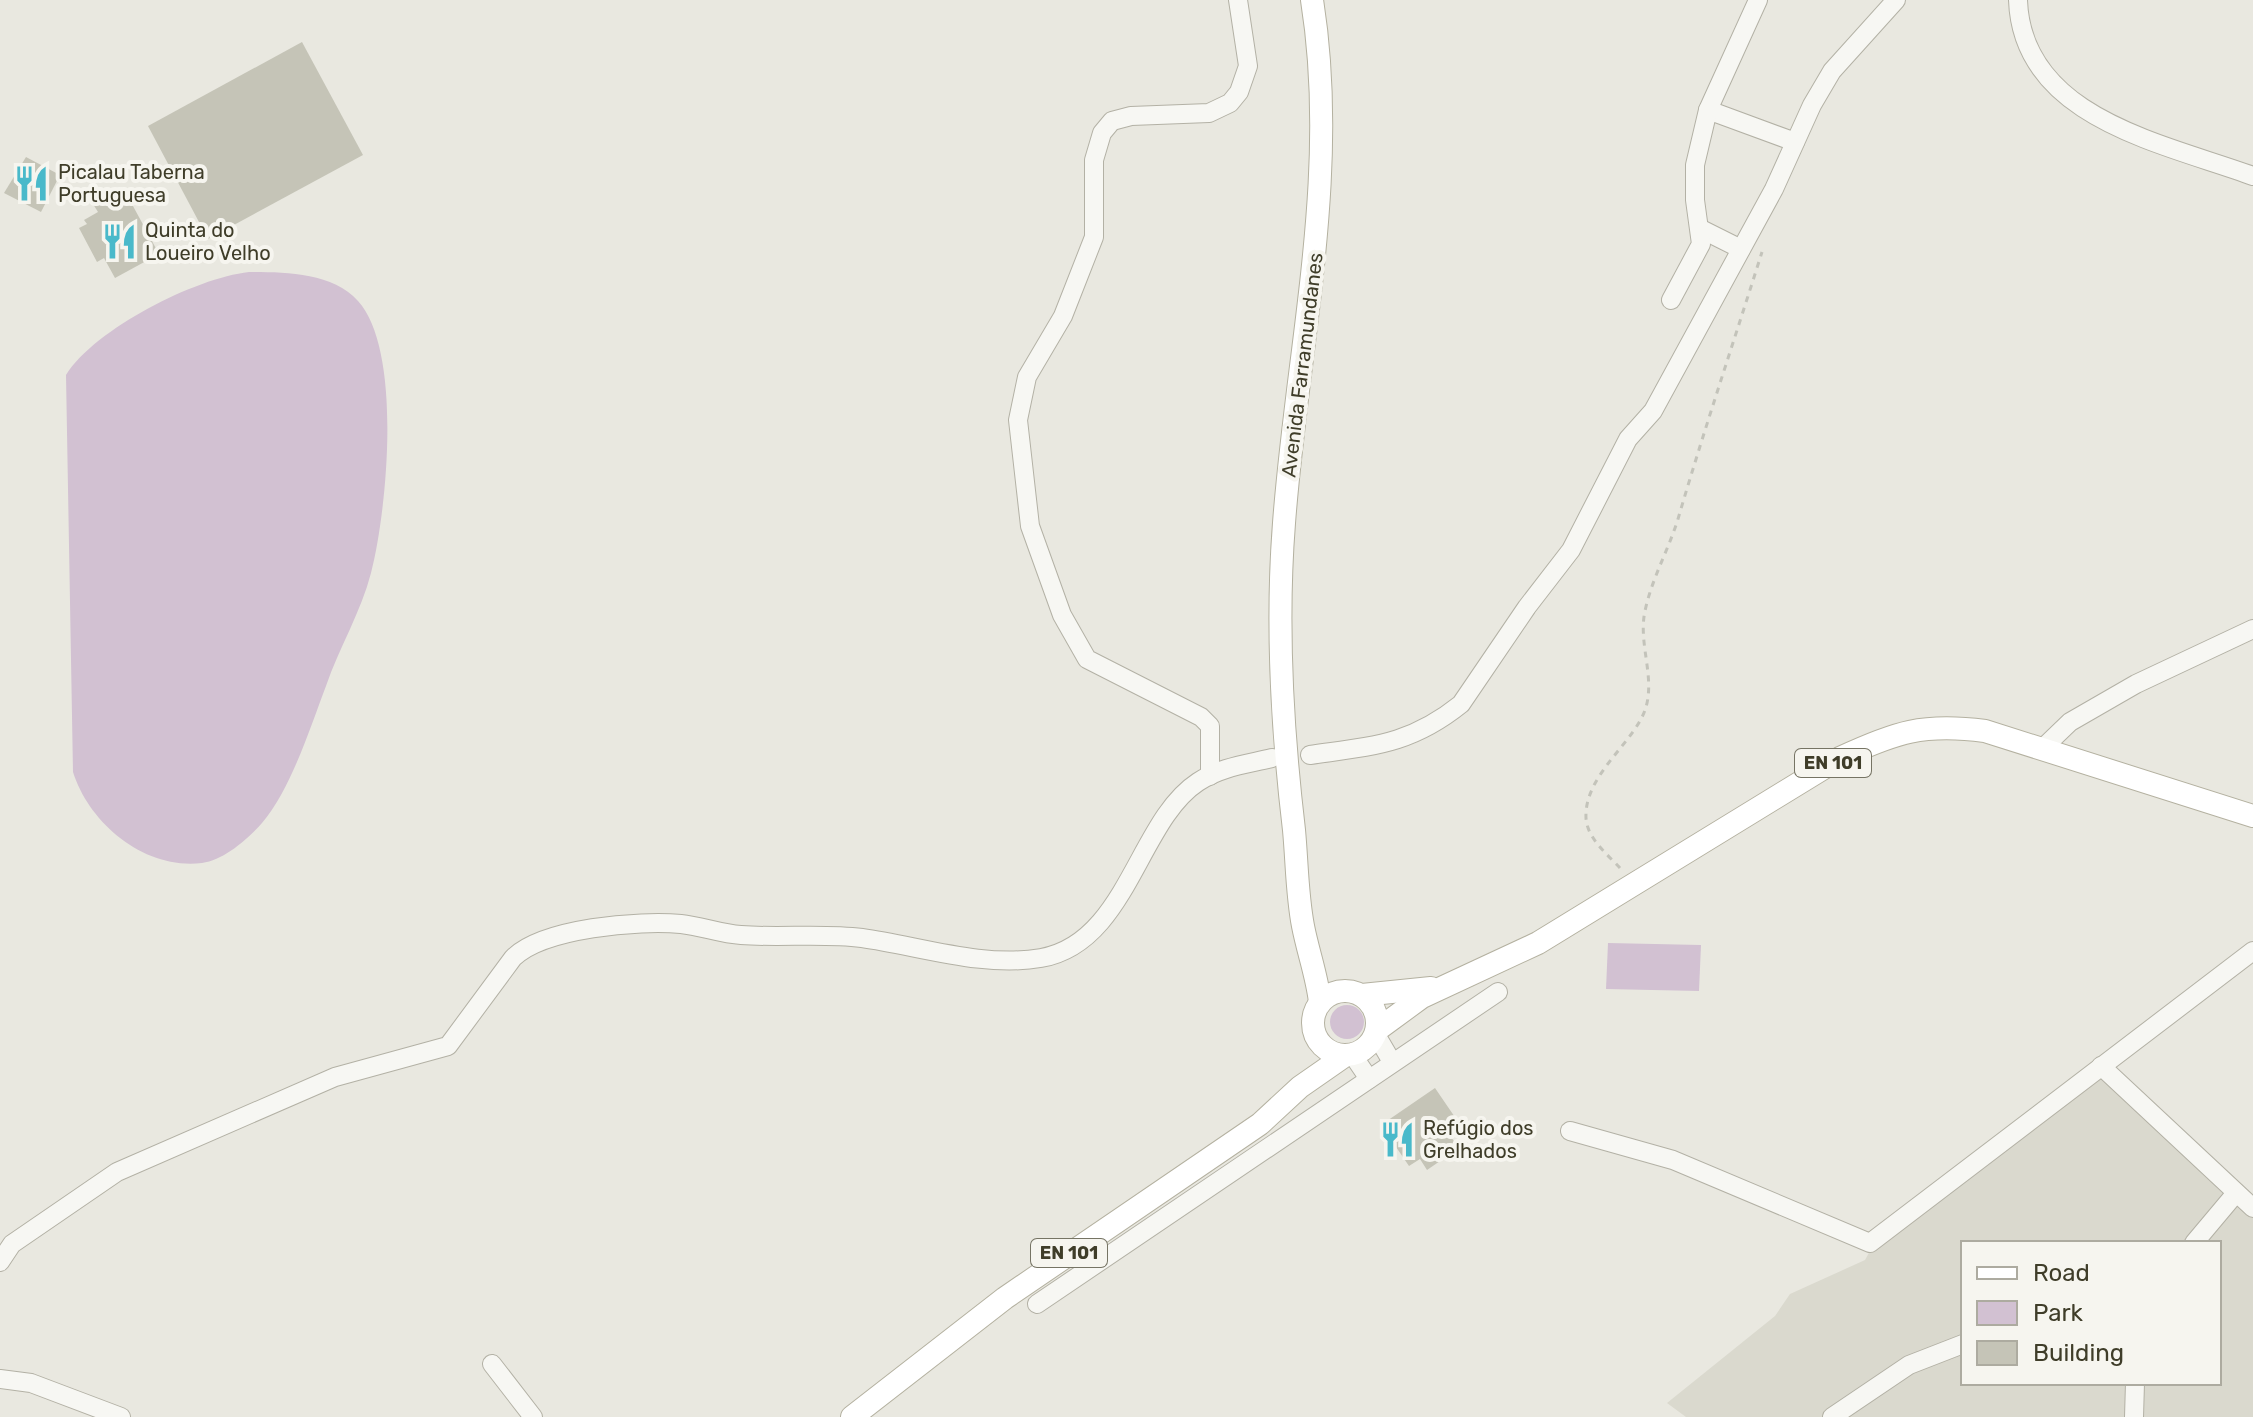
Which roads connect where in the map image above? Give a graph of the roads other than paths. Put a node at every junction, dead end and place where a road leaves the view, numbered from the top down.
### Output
1 (1238, 0) edge
2 (1312, 0) edge
3 (1758, 0) edge
4 (1896, 0) edge
5 (2018, 0) edge
6 (1708, 110) junction
7 (1795, 142) junction
8 (2253, 176) edge
9 (1701, 229) junction
10 (1741, 249) junction
11 (1671, 300) dead end
12 (2253, 629) edge
13 (2044, 747) junction
14 (1310, 755) dead end
15 (1272, 758) dead end
16 (1210, 776) junction
17 (2253, 816) edge
18 (1310, 947) junction
19 (2253, 951) edge
20 (1452, 983) junction
21 (1498, 992) dead end
22 (1356, 993) junction
23 (1320, 1002) junction
24 (1313, 1030) junction
25 (1376, 1032) junction
26 (1349, 1055) junction
27 (1392, 1062) junction
28 (2101, 1066) junction
29 (1369, 1079) junction
30 (1290, 1096) junction
31 (1570, 1131) dead end
32 (2236, 1193) junction
33 (2253, 1208) edge
34 (2196, 1241) edge
35 (6, 1246) edge
36 (0, 1262) edge
37 (1037, 1304) dead end
38 (1961, 1345) edge
39 (492, 1364) dead end
40 (0, 1379) edge
41 (2135, 1385) edge
42 (121, 1417) edge
43 (533, 1417) edge
44 (852, 1417) edge
45 (1832, 1417) edge
46 (2134, 1417) edge

1 - 16 street
2 - 18 main road, Avenida Farramundanes
3 - 6 street
4 - 7 street
5 - 8 street
6 - 7 street
6 - 9 street
7 - 10 street
9 - 10 street
9 - 11 street
10 - 14 street
12 - 13 street
13 - 17 main road, EN 101
13 - 20 main road, EN 101
15 - 16 street
16 - 35 street
18 - 22 main road
18 - 23 main road, Avenida Farramundanes
19 - 28 street
20 - 22 main road
20 - 25 main road
21 - 27 street
22 - 23 main road
22 - 25 main road
23 - 24 main road
24 - 26 main road
24 - 30 main road
25 - 26 main road
25 - 27 street
26 - 29 street
26 - 30 main road
27 - 29 street
28 - 31 street
28 - 32 street
29 - 37 street
30 - 44 main road, EN 101
32 - 33 street
32 - 34 street
35 - 36 street
38 - 45 street
39 - 43 street
40 - 42 street
41 - 46 street

